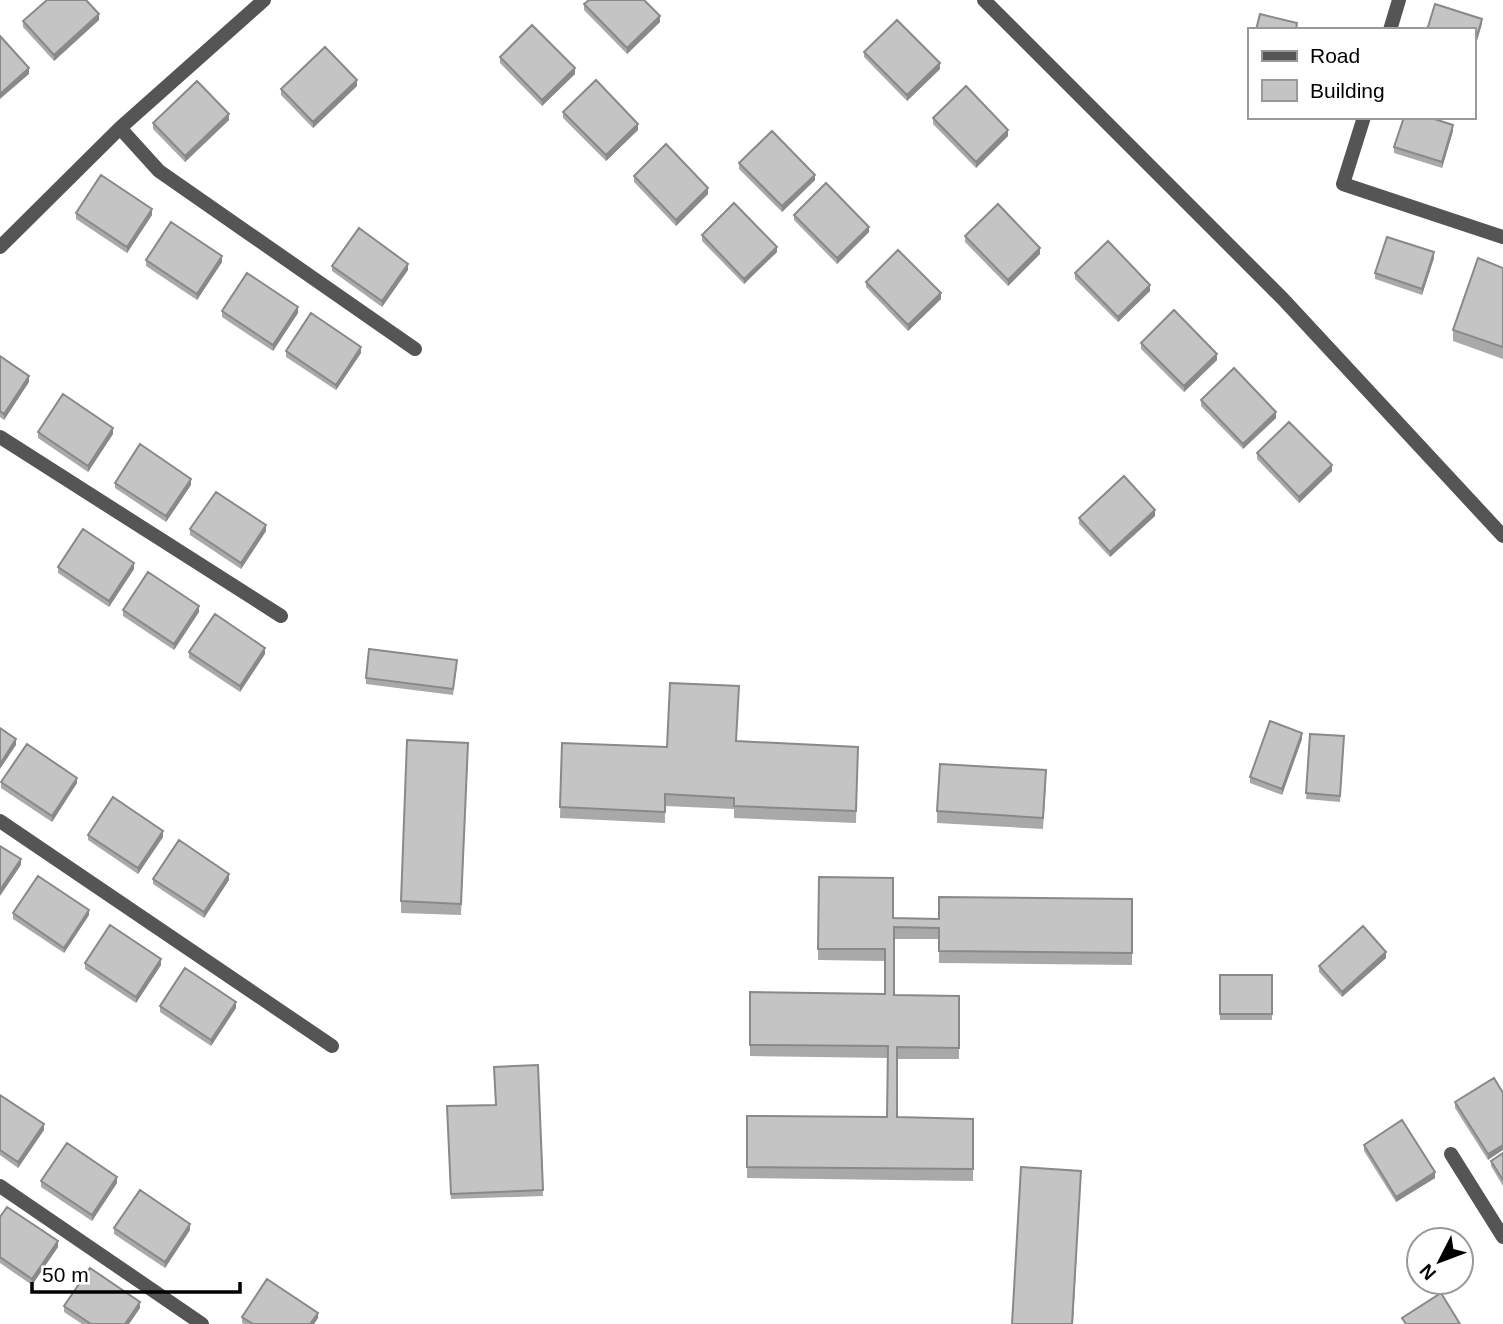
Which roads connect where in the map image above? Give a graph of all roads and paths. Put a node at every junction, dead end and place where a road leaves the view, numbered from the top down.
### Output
1 (264, 0) edge
2 (984, 0) edge
3 (1399, 0) edge
4 (1391, 28) edge
5 (1363, 119) edge
6 (120, 128) junction
7 (1503, 237) edge
8 (0, 247) edge
9 (415, 349) dead end
10 (0, 437) edge
11 (1503, 536) edge
12 (281, 616) dead end
13 (0, 821) edge
14 (332, 1046) dead end
15 (1451, 1154) dead end
16 (0, 1186) edge
17 (1503, 1237) edge
18 (202, 1324) edge

1 - 6 street
2 - 11 street
3 - 4 street
5 - 7 street
6 - 8 street
6 - 9 street
10 - 12 street
13 - 14 street
15 - 17 street
16 - 18 street

